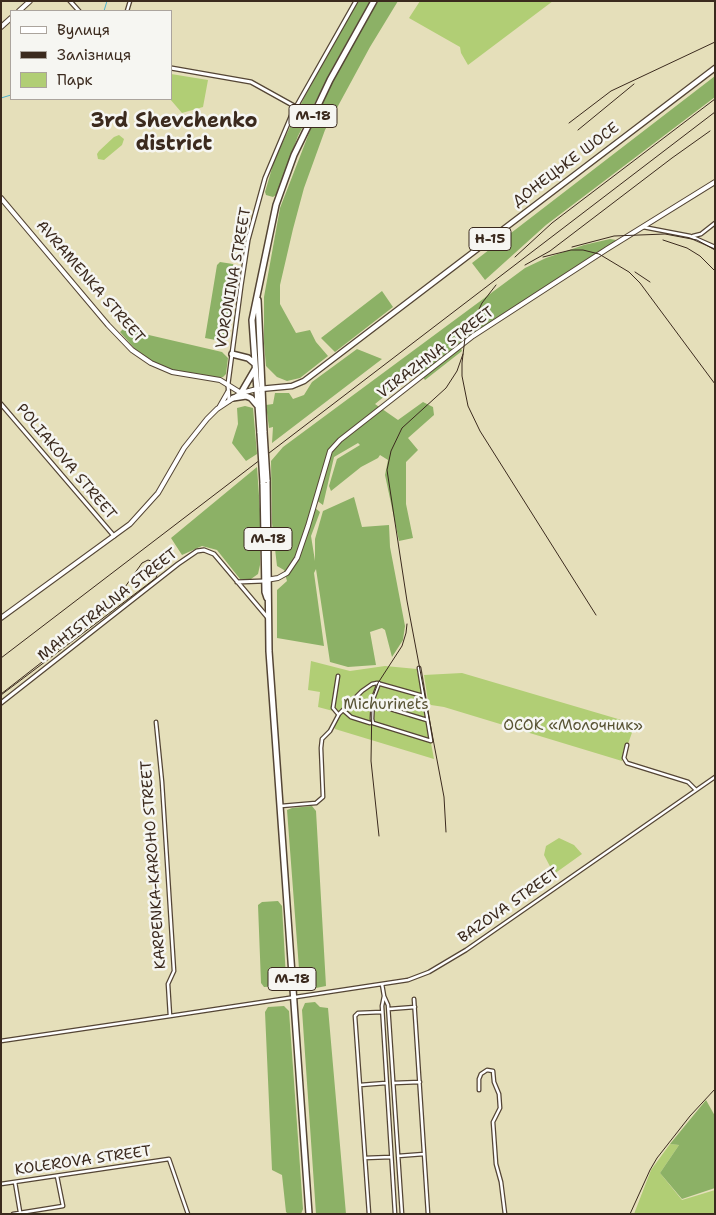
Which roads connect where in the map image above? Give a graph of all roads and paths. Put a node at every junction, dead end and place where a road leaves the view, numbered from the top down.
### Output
1 (30, 1) edge
2 (70, 1) edge
3 (356, 1) edge
4 (374, 1) edge
5 (20, 10) edge
6 (79, 10) edge
7 (172, 68) edge
8 (715, 68) edge
9 (296, 107) junction
10 (715, 182) edge
11 (1, 198) edge
12 (715, 224) edge
13 (642, 227) junction
14 (701, 234) junction
15 (690, 236) junction
16 (701, 240) junction
17 (715, 247) edge
18 (258, 299) junction
19 (253, 342) junction
20 (232, 354) junction
21 (242, 357) junction
22 (255, 366) junction
23 (228, 384) junction
24 (259, 389) junction
25 (228, 392) junction
26 (241, 393) junction
27 (231, 399) junction
28 (1, 404) edge
29 (258, 407) junction
30 (217, 409) junction
31 (262, 432) junction
32 (114, 536) junction
33 (267, 580) junction
34 (236, 582) junction
35 (1, 618) edge
36 (268, 618) junction
37 (419, 668) dead end
38 (338, 676) dead end
39 (379, 683) junction
40 (423, 696) junction
41 (1, 702) edge
42 (374, 704) dead end
43 (343, 710) junction
44 (339, 714) junction
45 (427, 720) junction
46 (156, 722) dead end
47 (370, 723) dead end
48 (627, 745) dead end
49 (715, 776) edge
50 (696, 790) junction
51 (280, 806) junction
52 (382, 984) junction
53 (293, 996) junction
54 (384, 996) junction
55 (414, 999) dead end
56 (415, 1007) junction
57 (388, 1009) junction
58 (382, 1012) junction
59 (170, 1016) junction
60 (1, 1040) edge
61 (420, 1082) junction
62 (386, 1083) junction
63 (393, 1083) junction
64 (360, 1085) junction
65 (479, 1090) dead end
66 (424, 1154) junction
67 (392, 1156) junction
68 (398, 1156) junction
69 (365, 1158) junction
70 (57, 1176) junction
71 (15, 1182) junction
72 (1, 1184) edge
73 (20, 1213) edge
74 (13, 1214) edge
75 (188, 1214) edge
76 (309, 1214) edge
77 (369, 1214) edge
78 (395, 1214) edge
79 (402, 1214) edge
80 (428, 1214) edge
81 (505, 1214) edge

1 - 5 main road
2 - 6 street
3 - 9 street, VORONINA STREET
4 - 18 highway, М-18
7 - 9 street
8 - 24 main road, ДОНЕЦЬКЕ ШОСЕ / Н-15
9 - 20 street, VORONINA STREET
10 - 13 main road, VIRAZHNA STREET
11 - 23 main road, AVRAMENKA STREET
12 - 14 street
13 - 15 street
13 - 33 main road, VIRAZHNA STREET
14 - 15 street
14 - 16 street
15 - 16 street
16 - 17 street
18 - 19 highway, М-18
18 - 24 highway, М-18
19 - 21 highway
19 - 22 highway, М-18
20 - 21 highway
20 - 23 street, VORONINA STREET
21 - 22 highway
22 - 24 highway, М-18
22 - 26 highway
23 - 25 street, VORONINA STREET
23 - 26 main road, AVRAMENKA STREET
24 - 26 main road
24 - 29 highway, М-18
24 - 31 highway, М-18
25 - 27 street, VORONINA STREET
25 - 30 main road
26 - 27 main road
27 - 29 highway
27 - 30 main road
28 - 32 street, POLIAKOVA STREET
29 - 31 highway, М-18
30 - 32 main road
31 - 33 highway, М-18, bridge
32 - 35 main road
33 - 34 street, VIRAZHNA STREET
33 - 36 highway, М-18
34 - 36 street, MAHISTRALNA STREET
34 - 41 street, MAHISTRALNA STREET
36 - 51 highway, М-18
37 - 40 street
38 - 44 street
39 - 40 street
39 - 43 street
39 - 45 street
40 - 45 street
42 - 45 street
43 - 44 street
43 - 47 street
44 - 51 street
46 - 59 street, KARPENKA-KAROHO STREET
48 - 50 street
49 - 50 street, BAZOVA STREET
50 - 52 street, BAZOVA STREET
51 - 53 highway, М-18
52 - 53 street, BAZOVA STREET
52 - 54 street
53 - 59 street, BAZOVA STREET
53 - 76 highway, М-18
54 - 57 street
54 - 58 street
55 - 56 street
56 - 57 street
56 - 61 street
57 - 63 street
58 - 62 street
58 - 64 street
59 - 60 street
61 - 63 street
61 - 66 street
62 - 64 street
62 - 67 street
63 - 68 street
64 - 69 street
65 - 81 street
66 - 68 street
66 - 80 street
67 - 69 street
67 - 78 street
68 - 79 street
69 - 77 street
70 - 71 street, KOLEROVA STREET
70 - 73 street
70 - 75 street, KOLEROVA STREET
71 - 72 street, KOLEROVA STREET
71 - 73 street
73 - 74 street

